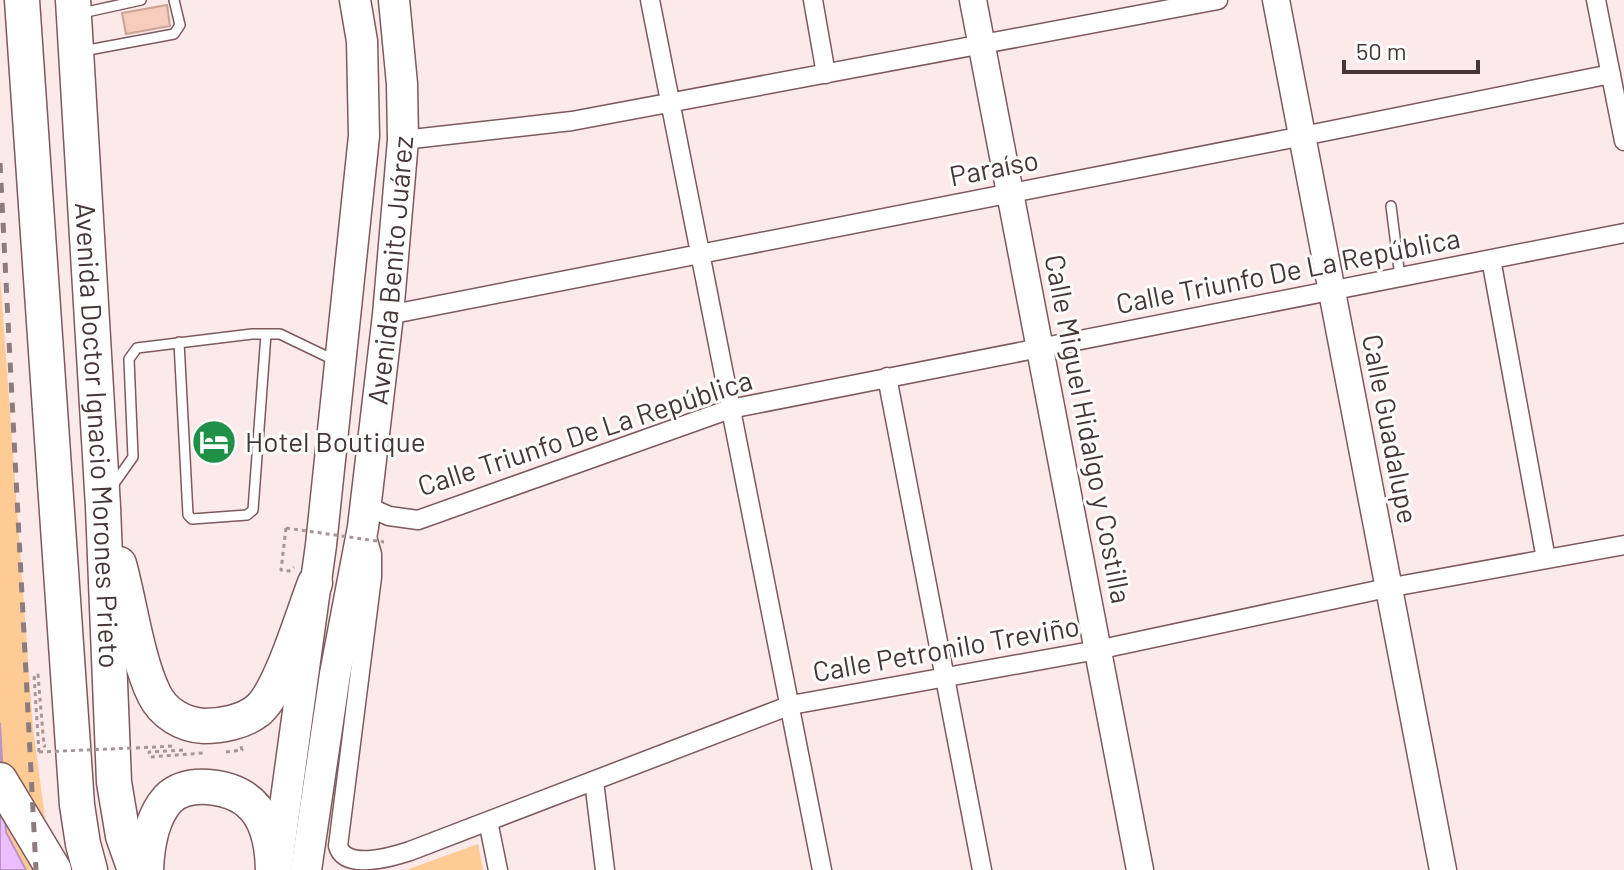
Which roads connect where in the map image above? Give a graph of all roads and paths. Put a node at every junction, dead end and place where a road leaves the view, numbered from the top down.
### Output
1 (22, 0) edge
2 (141, 0) edge
3 (174, 0) edge
4 (355, 0) edge
5 (394, 0) edge
6 (650, 0) edge
7 (813, 0) edge
8 (973, 0) edge
9 (1218, 0) edge
10 (1276, 0) edge
11 (1596, 0) edge
12 (74, 7) edge
13 (982, 44) junction
14 (75, 52) junction
15 (826, 74) junction
16 (1611, 74) junction
17 (671, 104) junction
18 (1303, 136) junction
19 (403, 140) junction
20 (1624, 141) edge
21 (1010, 193) junction
22 (1391, 206) dead end
23 (1624, 233) edge
24 (700, 254) junction
25 (1491, 259) junction
26 (1400, 277) junction
27 (1330, 291) junction
28 (388, 315) junction
29 (266, 334) junction
30 (179, 342) junction
31 (1040, 348) junction
32 (341, 363) junction
33 (887, 377) junction
34 (730, 409) junction
35 (330, 469) junction
36 (103, 503) junction
37 (371, 525) junction
38 (321, 545) junction
39 (1624, 545) edge
40 (1546, 559) junction
41 (315, 583) junction
42 (1387, 588) junction
43 (1097, 650) junction
44 (945, 678) junction
45 (791, 705) junction
46 (132, 748) dead end
47 (39, 752) dead end
48 (0, 780) edge
49 (594, 781) junction
50 (488, 821) junction
51 (54, 870) edge
52 (90, 870) edge
53 (135, 870) edge
54 (146, 870) edge
55 (274, 870) edge
56 (306, 870) edge
57 (498, 870) edge
58 (605, 870) edge
59 (822, 870) edge
60 (982, 870) edge
61 (1140, 870) edge
62 (1443, 870) edge

1 - 52 highway, Avenida Doctor Ignacio Morones Prieto
2 - 12 lane
3 - 14 lane
4 - 32 main road, Avenida Benito Juárez
5 - 19 main road, Avenida Benito Juárez
6 - 17 street
7 - 15 street
8 - 13 street, Calle Miguel Hidalgo y Costilla
9 - 13 street
10 - 18 street, Calle Guadalupe
11 - 16 street
12 - 14 highway, Avenida Doctor Ignacio Morones Prieto
13 - 15 street
13 - 21 street, Calle Miguel Hidalgo y Costilla
14 - 36 highway, Avenida Doctor Ignacio Morones Prieto
15 - 17 street
16 - 18 street, Paraíso
16 - 20 street
17 - 19 street
17 - 24 street
18 - 21 street, Paraíso
18 - 27 street, Calle Guadalupe
19 - 28 main road, Avenida Benito Juárez
21 - 24 street, Paraíso
21 - 31 street, Calle Miguel Hidalgo y Costilla
22 - 26 lane
23 - 25 street, Calle Triunfo De La República
24 - 28 street, Paraíso
24 - 34 street
25 - 26 street, Calle Triunfo De La República
25 - 40 street
26 - 27 street, Calle Triunfo De La República
27 - 31 street, Calle Triunfo De La República
27 - 42 street, Calle Guadalupe
28 - 37 main road, Avenida Benito Juárez
29 - 30 lane
29 - 30 lane
29 - 32 lane
30 - 36 lane
31 - 33 street, Calle Triunfo De La República
31 - 43 street, Calle Miguel Hidalgo y Costilla
32 - 35 main road, Avenida Benito Juárez
33 - 34 street, Calle Triunfo De La República
33 - 44 street
34 - 37 street, Calle Triunfo De La República
34 - 45 street
35 - 37 main road
35 - 38 main road, Avenida Benito Juárez
36 - 41 highway
36 - 53 highway, Avenida Doctor Ignacio Morones Prieto
37 - 38 path, bridge
37 - 50 street, Calle Petronilo Treviño
37 - 56 main road, Avenida Benito Juárez
38 - 41 main road, Avenida Benito Juárez
39 - 40 street, Calle Petronilo Treviño
40 - 42 street, Calle Petronilo Treviño
41 - 55 main road, Avenida Benito Juárez
42 - 43 street, Calle Petronilo Treviño
42 - 62 street, Calle Guadalupe
43 - 44 street, Calle Petronilo Treviño
43 - 61 street, Calle Miguel Hidalgo y Costilla
44 - 45 street, Calle Petronilo Treviño
44 - 60 street
45 - 49 street, Calle Petronilo Treviño
45 - 59 street
46 - 47 path, bridge
48 - 51 highway
49 - 50 street, Calle Petronilo Treviño
49 - 58 street
50 - 57 street
54 - 55 highway

